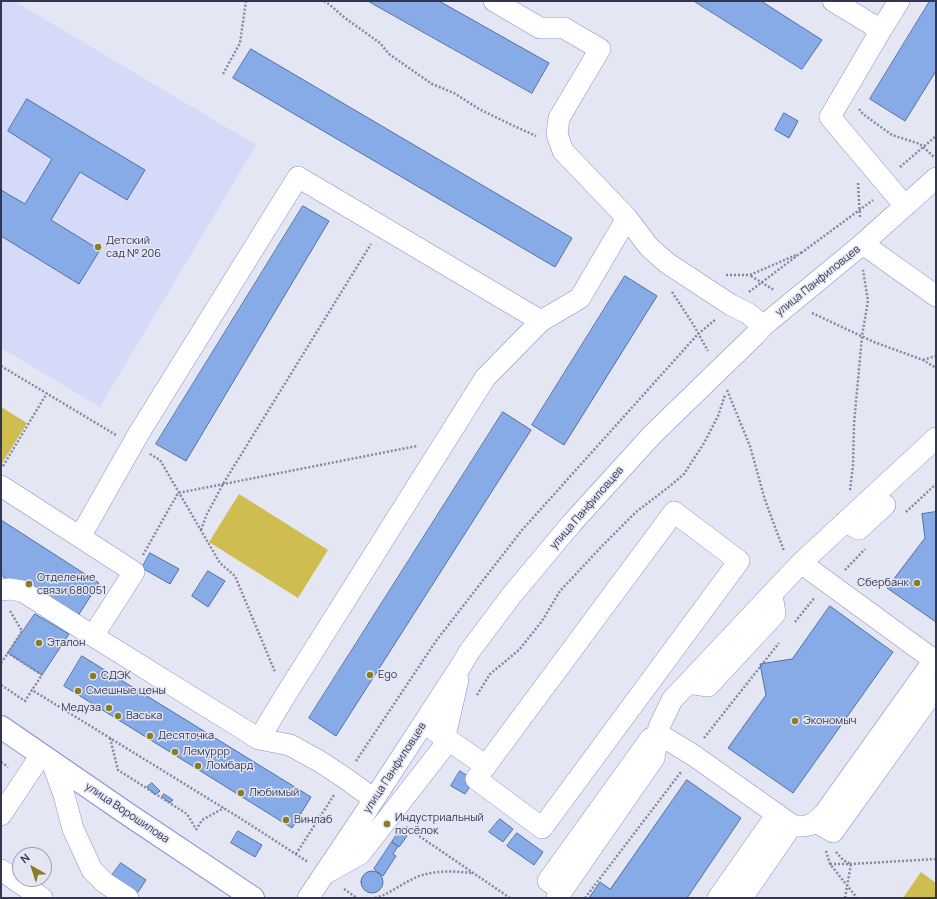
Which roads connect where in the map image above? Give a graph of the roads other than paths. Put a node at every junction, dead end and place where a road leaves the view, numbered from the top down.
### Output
1 (494, 1) edge
2 (834, 1) edge
3 (899, 1) edge
4 (881, 30) junction
5 (936, 178) edge
6 (904, 206) junction
7 (628, 218) junction
8 (861, 245) junction
9 (936, 296) edge
10 (541, 321) junction
11 (763, 326) junction
12 (936, 438) edge
13 (936, 457) edge
14 (1, 486) edge
15 (845, 522) junction
16 (80, 537) junction
17 (797, 568) junction
18 (1, 590) edge
19 (93, 636) junction
20 (935, 661) edge
21 (462, 664) junction
22 (936, 688) edge
23 (424, 723) junction
24 (1, 727) edge
25 (658, 730) junction
26 (445, 737) junction
27 (259, 739) junction
28 (47, 758) junction
29 (486, 766) junction
30 (368, 795) junction
31 (1, 815) edge
32 (784, 820) junction
33 (816, 822) junction
34 (321, 868) junction
35 (1, 870) edge
36 (559, 894) edge
37 (249, 897) edge
38 (42, 898) edge
39 (128, 898) edge
40 (308, 898) edge
41 (718, 898) edge
42 (742, 898) edge

1 - 7 street
2 - 4 street
3 - 4 street
4 - 6 street
5 - 6 street, улица Панфиловцев
6 - 8 street, улица Панфиловцев
7 - 10 street
7 - 11 street
8 - 9 street
8 - 11 street, улица Панфиловцев
10 - 16 street
10 - 27 street
11 - 21 street, улица Панфиловцев
12 - 15 street
13 - 15 street
14 - 16 street
15 - 17 street
16 - 19 street
17 - 20 street
17 - 25 street
18 - 19 street
19 - 27 street
20 - 33 street
21 - 23 street, улица Панфиловцев
21 - 26 street
21 - 30 street
22 - 33 street
23 - 26 street
23 - 30 street, улица Панфиловцев
24 - 28 main road, улица Ворошилова
25 - 32 street
25 - 36 street
26 - 29 street
26 - 34 street
27 - 30 street
28 - 31 street
28 - 37 main road, улица Ворошилова
28 - 39 street
29 - 29 street
30 - 34 street, улица Панфиловцев
32 - 33 street
32 - 41 street
32 - 42 street
34 - 40 street, улица Панфиловцев
35 - 38 street

